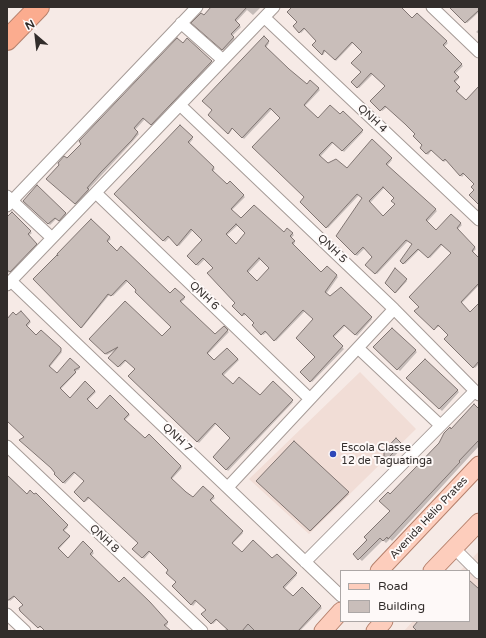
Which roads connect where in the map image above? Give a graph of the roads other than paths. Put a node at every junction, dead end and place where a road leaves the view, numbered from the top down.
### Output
1 (39, 7) edge
2 (197, 7) edge
3 (274, 7) edge
4 (432, 7) edge
5 (265, 18) junction
6 (182, 23) junction
7 (12, 33) edge
8 (479, 52) edge
9 (222, 60) junction
10 (181, 106) junction
11 (97, 194) junction
12 (9, 201) edge
13 (479, 220) edge
14 (52, 238) junction
15 (9, 283) edge
16 (394, 309) junction
17 (358, 348) junction
18 (477, 393) edge
19 (310, 399) junction
20 (440, 425) junction
21 (7, 446) edge
22 (479, 465) edge
23 (228, 487) junction
24 (479, 522) edge
25 (454, 548) junction
26 (305, 562) junction
27 (380, 570) edge
28 (433, 570) edge
29 (479, 573) edge
30 (340, 595) edge
31 (340, 613) edge
32 (7, 614) edge
33 (383, 622) edge
34 (25, 631) edge
35 (202, 631) edge
36 (323, 631) edge
37 (375, 631) edge

1 - 7 highway
2 - 6 street
3 - 5 street
4 - 8 street
5 - 9 street
5 - 13 street, QNH 4
6 - 9 street
6 - 12 street
9 - 10 street
10 - 11 street
10 - 16 street, QNH 5
11 - 14 street
11 - 19 street, QNH 6
12 - 14 street
14 - 15 street
15 - 23 street, QNH 7
16 - 17 street
16 - 18 street, QNH 5
17 - 19 street
17 - 20 street
18 - 20 street
19 - 23 street
20 - 26 street
21 - 35 street, QNH 8
22 - 27 main road, Avenida Hélio Prates
23 - 26 street, QNH 7
24 - 25 main road
25 - 28 main road
25 - 29 street
26 - 30 street, QNH 7
31 - 36 main road
32 - 34 street
33 - 37 main road

